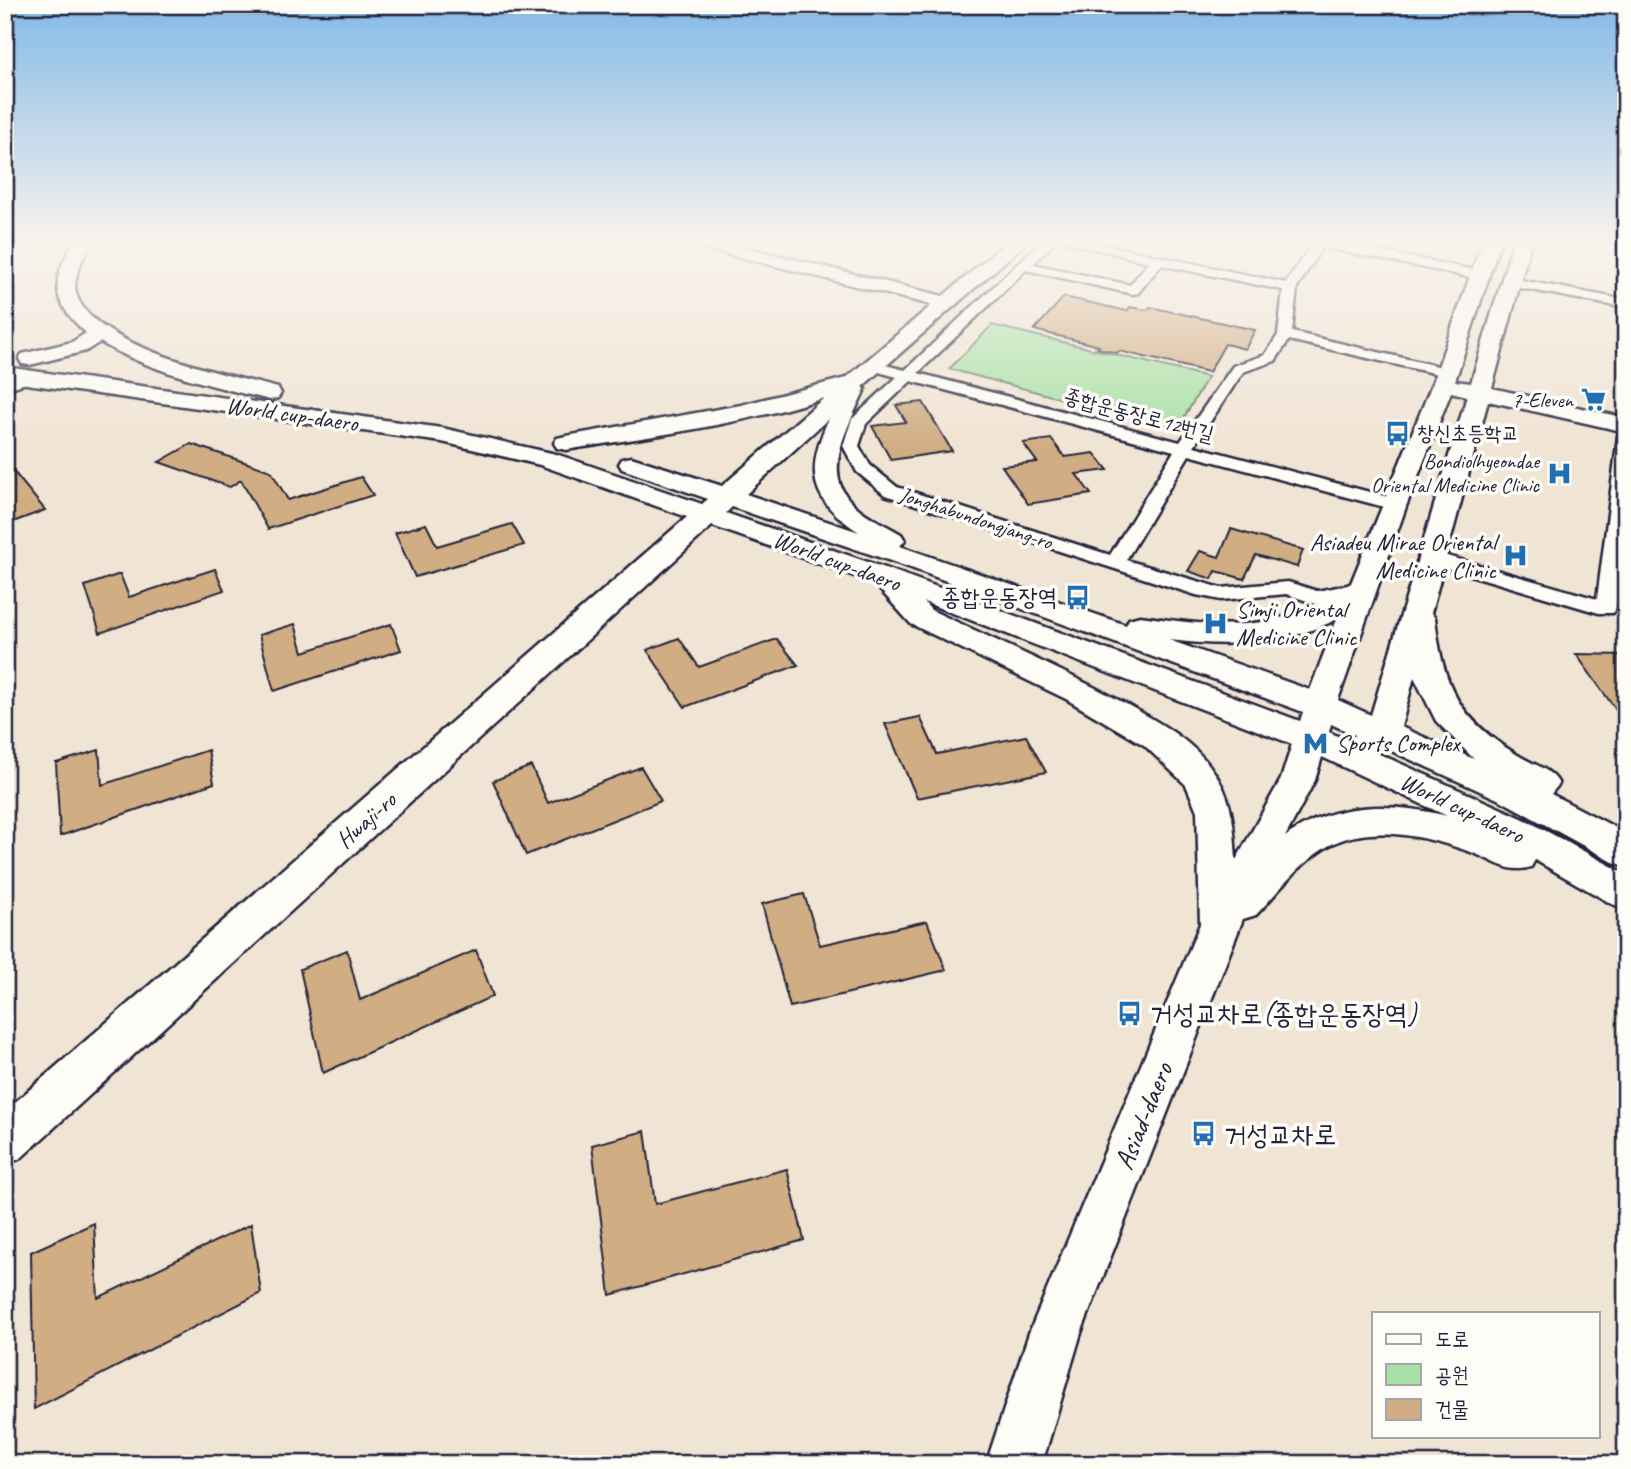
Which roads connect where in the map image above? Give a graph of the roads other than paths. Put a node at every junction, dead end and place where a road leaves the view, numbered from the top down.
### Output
1 (75, 311) edge
2 (937, 311) edge
3 (975, 311) edge
4 (1288, 311) edge
5 (1467, 311) edge
6 (1502, 311) edge
7 (100, 332) junction
8 (1285, 335) junction
9 (5, 356) edge
10 (866, 372) junction
11 (18, 374) edge
12 (906, 374) junction
13 (1445, 378) junction
14 (1478, 391) junction
15 (270, 393) junction
16 (1626, 425) edge
17 (1626, 436) edge
18 (566, 443) junction
19 (1184, 449) junction
20 (1394, 505) junction
21 (717, 506) junction
22 (1433, 558) junction
23 (921, 562) junction
24 (1115, 562) junction
25 (881, 576) junction
26 (1363, 588) junction
27 (1419, 606) junction
28 (1065, 615) junction
29 (1316, 722) junction
30 (1382, 735) junction
31 (1346, 754) junction
32 (1298, 780) junction
33 (1626, 832) edge
34 (1626, 851) edge
35 (1626, 892) edge
36 (1626, 900) edge
37 (1220, 923) junction
38 (5, 1142) edge
39 (1014, 1464) edge

1 - 7 main road
2 - 10 main road
3 - 12 street, Jonghabundongjang-ro
4 - 8 street
5 - 13 main road, Asiad-daero
6 - 14 main road
7 - 11 main road
7 - 15 main road
8 - 13 street
8 - 19 street
9 - 11 main road, World cup-daero
10 - 12 street, 종합운동장로12번길
10 - 18 main road
10 - 21 main road
10 - 23 main road
11 - 15 main road, World cup-daero
11 - 21 main road, World cup-daero
12 - 19 street, 종합운동장로12번길
12 - 24 street, Jonghabundongjang-ro
13 - 14 main road
13 - 20 main road, Asiad-daero
14 - 16 main road
14 - 22 main road
15 - 18 main road, World cup-daero
17 - 22 street
18 - 21 main road, World cup-daero
19 - 20 street, 종합운동장로12번길
19 - 24 street
20 - 26 main road, Asiad-daero
21 - 23 main road, World cup-daero
21 - 25 main road, World cup-daero
21 - 38 main road, Hwaji-ro
22 - 27 main road
23 - 28 main road, World cup-daero
24 - 26 street, Jonghabundongjang-ro
25 - 29 main road, World cup-daero
25 - 37 main road
26 - 28 main road
26 - 29 main road, Asiad-daero
27 - 30 main road
27 - 33 main road
28 - 29 main road, World cup-daero
29 - 30 main road, World cup-daero
29 - 31 main road, World cup-daero
29 - 32 main road, Asiad-daero
30 - 31 main road
30 - 34 main road, World cup-daero
31 - 32 main road
31 - 35 main road, World cup-daero
32 - 37 main road, Asiad-daero
36 - 37 main road
37 - 39 main road, Asiad-daero

